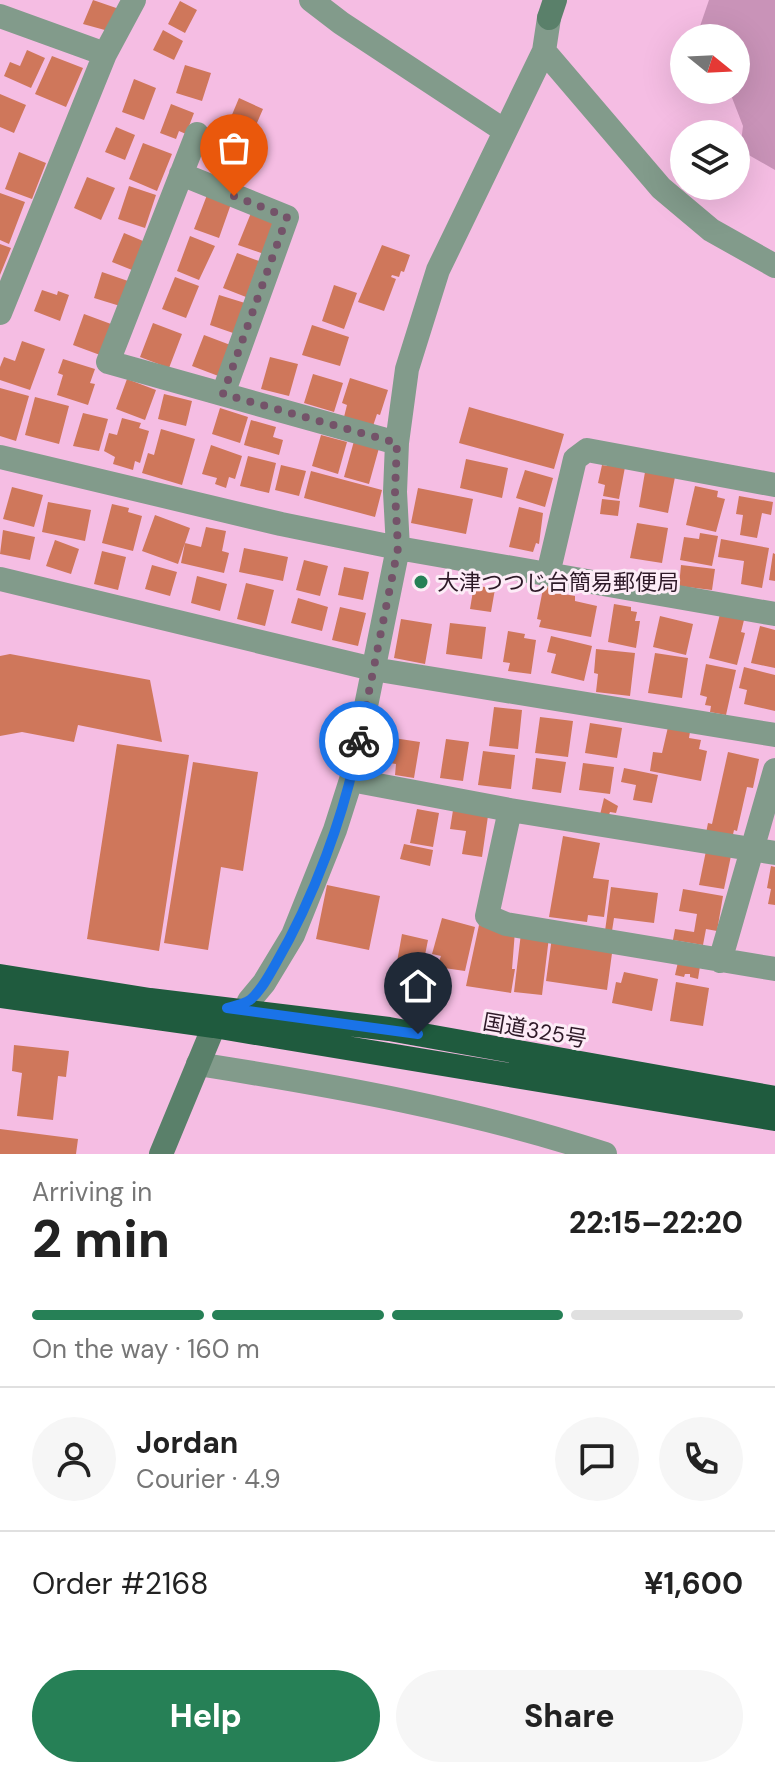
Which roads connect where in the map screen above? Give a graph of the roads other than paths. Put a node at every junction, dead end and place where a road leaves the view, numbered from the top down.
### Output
1 (134, 0) edge
2 (311, 0) edge
3 (552, 9) edge
4 (0, 16) edge
5 (544, 51) junction
6 (105, 54) junction
7 (505, 131) junction
8 (197, 134) dead end
9 (181, 174) junction
10 (775, 266) edge
11 (0, 313) edge
12 (223, 394) junction
13 (397, 443) junction
14 (0, 457) edge
15 (775, 485) edge
16 (398, 548) junction
17 (548, 574) junction
18 (0, 579) edge
19 (775, 614) edge
20 (373, 669) junction
21 (775, 735) edge
22 (775, 770) edge
23 (351, 780) junction
24 (510, 810) junction
25 (764, 851) edge
26 (720, 961) junction
27 (775, 969) edge
28 (0, 976) edge
29 (0, 996) edge
30 (230, 1012) junction
31 (198, 1064) junction
32 (775, 1098) edge
33 (775, 1119) edge
34 (161, 1154) edge
35 (605, 1154) edge

1 - 6 street
2 - 7 street
3 - 5 street
4 - 6 street
5 - 7 street
5 - 10 street
6 - 11 street
7 - 13 street
8 - 9 street
9 - 12 street
9 - 12 street
12 - 13 street
13 - 16 street
14 - 16 street
15 - 17 street
16 - 17 street
16 - 20 street
17 - 19 street
18 - 20 street
20 - 21 street
20 - 23 street
22 - 25 street
23 - 24 street
23 - 30 street
24 - 25 street
24 - 26 street
25 - 26 street
26 - 27 street
28 - 30 highway, 国道325号
29 - 30 highway, 国道325号
30 - 31 street
30 - 32 highway, 国道325号
30 - 33 highway, 国道325号
31 - 34 street
31 - 35 street

